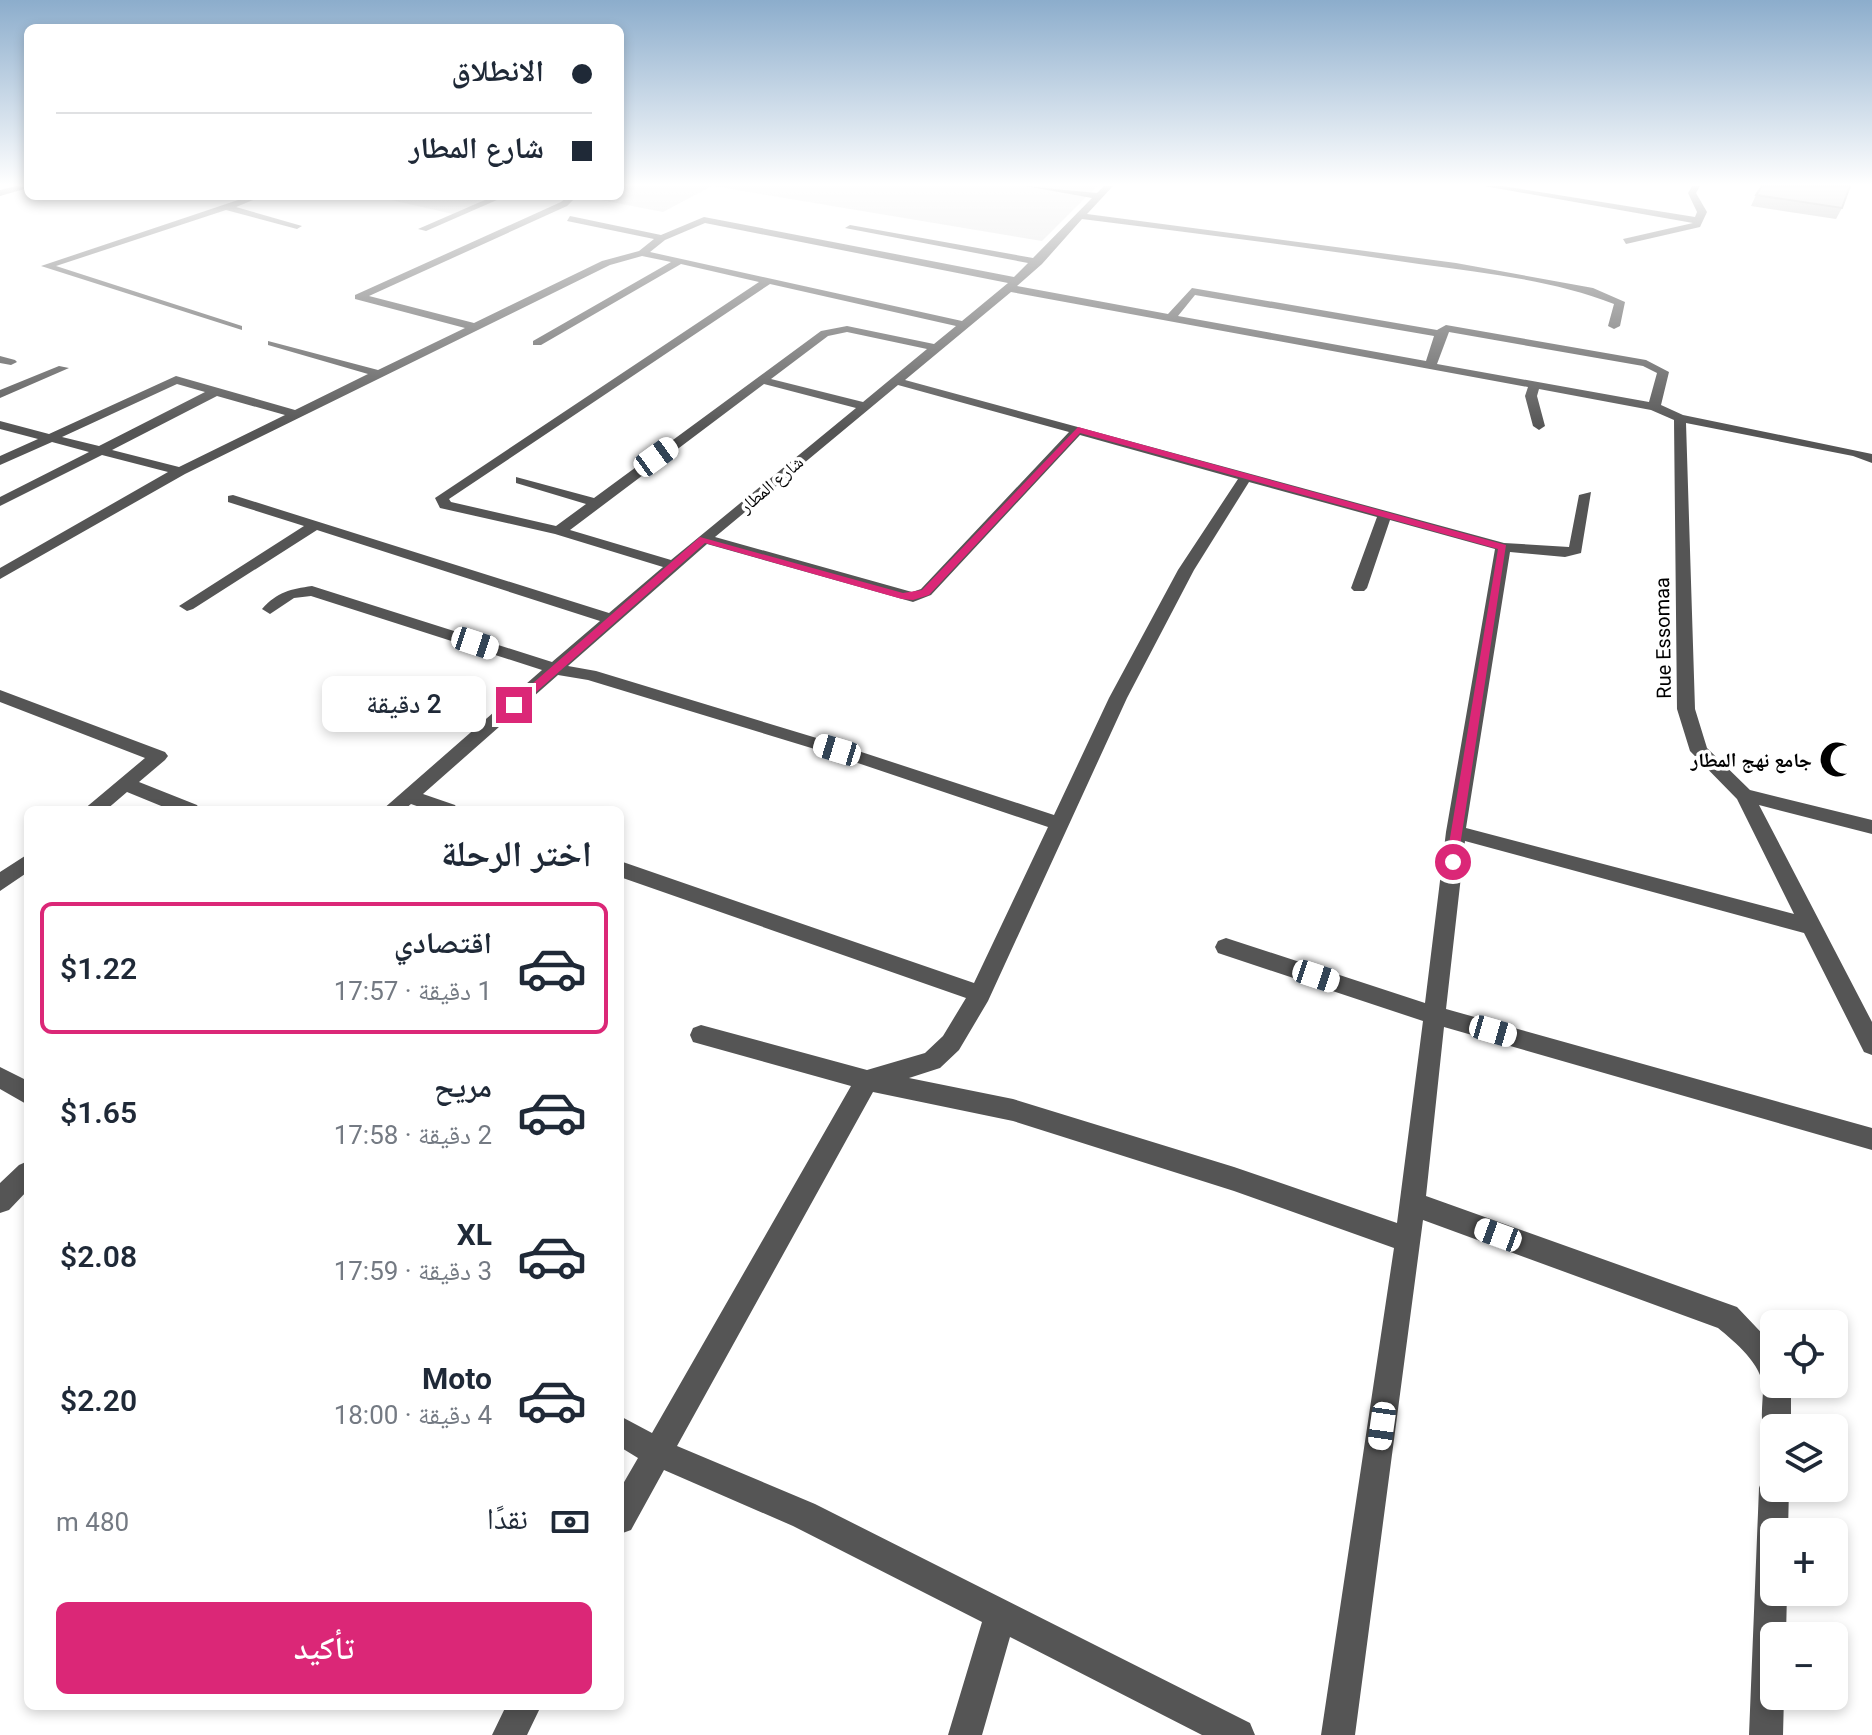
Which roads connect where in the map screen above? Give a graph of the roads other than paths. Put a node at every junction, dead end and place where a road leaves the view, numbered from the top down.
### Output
1 (49, 267) edge
2 (425, 267) edge
3 (597, 267) edge
4 (670, 267) edge
5 (708, 267) edge
6 (930, 267) edge
7 (1032, 267) edge
8 (1451, 267) edge
9 (769, 280) junction
10 (1013, 284) junction
11 (1171, 317) junction
12 (966, 325) junction
13 (471, 326) junction
14 (1614, 326) dead end
15 (238, 328) dead end
16 (1440, 334) junction
17 (272, 343) dead end
18 (537, 343) dead end
19 (937, 348) junction
20 (1431, 365) junction
21 (63, 368) dead end
22 (376, 373) junction
23 (763, 380) junction
24 (897, 381) junction
25 (1535, 385) junction
26 (219, 390) junction
27 (0, 394) edge
28 (864, 406) junction
29 (1654, 407) junction
30 (292, 413) junction
31 (1680, 418) junction
32 (0, 425) edge
33 (1539, 426) dead end
34 (1078, 430) junction
35 (45, 439) junction
36 (99, 452) junction
37 (1872, 459) edge
38 (0, 461) edge
39 (180, 471) junction
40 (1245, 478) junction
41 (521, 480) dead end
42 (1586, 495) dead end
43 (233, 499) dead end
44 (0, 502) edge
45 (596, 503) junction
46 (1385, 515) junction
47 (314, 526) junction
48 (559, 531) junction
49 (704, 539) junction
50 (1503, 547) junction
51 (675, 566) junction
52 (0, 574) edge
53 (1359, 588) dead end
54 (187, 606) dead end
55 (270, 609) dead end
56 (613, 620) junction
57 (556, 669) junction
58 (0, 696) edge
59 (126, 784) junction
60 (1744, 795) junction
61 (409, 796) junction
62 (98, 806) edge
63 (180, 806) edge
64 (397, 806) edge
65 (437, 806) edge
66 (1058, 823) junction
67 (1872, 827) edge
68 (1456, 832) junction
69 (24, 864) edge
70 (624, 870) edge
71 (0, 883) edge
72 (1812, 927) junction
73 (1226, 947) dead end
74 (980, 994) junction
75 (1434, 1015) junction
76 (701, 1035) dead end
77 (1872, 1045) edge
78 (0, 1077) edge
79 (867, 1080) junction
80 (24, 1092) edge
81 (1872, 1139) edge
82 (24, 1177) edge
83 (0, 1201) edge
84 (1413, 1204) junction
85 (1408, 1240) junction
86 (1760, 1349) edge
87 (624, 1433) edge
88 (655, 1451) junction
89 (1774, 1502) edge
90 (624, 1511) edge
91 (1000, 1615) junction
92 (522, 1710) edge
93 (509, 1735) edge
94 (965, 1735) edge
95 (1238, 1735) edge
96 (1338, 1735) edge
97 (1766, 1735) edge

1 - 15 street
2 - 13 street
3 - 13 street
4 - 18 street
5 - 9 street
6 - 10 street
7 - 10 street, شارع المطار
8 - 14 street
9 - 12 street
9 - 48 street
10 - 11 street
10 - 12 street, شارع المطار
11 - 16 street
11 - 20 street
12 - 19 street, شارع المطار
13 - 22 street
16 - 20 street
16 - 29 street
17 - 22 street
19 - 23 street
19 - 24 street, شارع المطار
20 - 25 street
21 - 27 street
22 - 30 street
23 - 28 street
23 - 45 street
24 - 28 street, شارع المطار
24 - 34 street
25 - 29 street
25 - 33 street
26 - 30 street
26 - 35 street
26 - 36 street
28 - 49 street, شارع المطار
29 - 31 street
30 - 39 street
31 - 37 street
31 - 60 street, Rue Essomaa
32 - 35 street
34 - 40 street
34 - 49 street
35 - 36 street
35 - 38 street
36 - 39 street
36 - 44 street
39 - 52 street
40 - 46 street
40 - 66 street
41 - 45 street
42 - 50 street
43 - 47 street
45 - 48 street
46 - 50 street
46 - 53 street
47 - 54 street
47 - 56 street
48 - 51 street
49 - 51 street, شارع المطار
50 - 68 street
51 - 56 street, شارع المطار
55 - 57 street
56 - 57 street, شارع المطار
57 - 61 street, شارع المطار
57 - 66 street
58 - 59 street
59 - 62 street
59 - 63 street
60 - 67 street
60 - 72 street, Rue Essomaa
61 - 64 street, شارع المطار
61 - 65 street
66 - 74 street
68 - 72 street
68 - 75 street
69 - 71 street
70 - 74 street
72 - 77 street, Rue Essomaa
73 - 75 street
74 - 79 street
75 - 81 street
75 - 84 street
76 - 79 street
78 - 80 street
79 - 85 street
79 - 88 street
82 - 83 street
84 - 85 street
84 - 86 street
85 - 96 street
87 - 88 street
88 - 90 street
88 - 91 street
89 - 97 street
91 - 94 street
91 - 95 street
92 - 93 street

